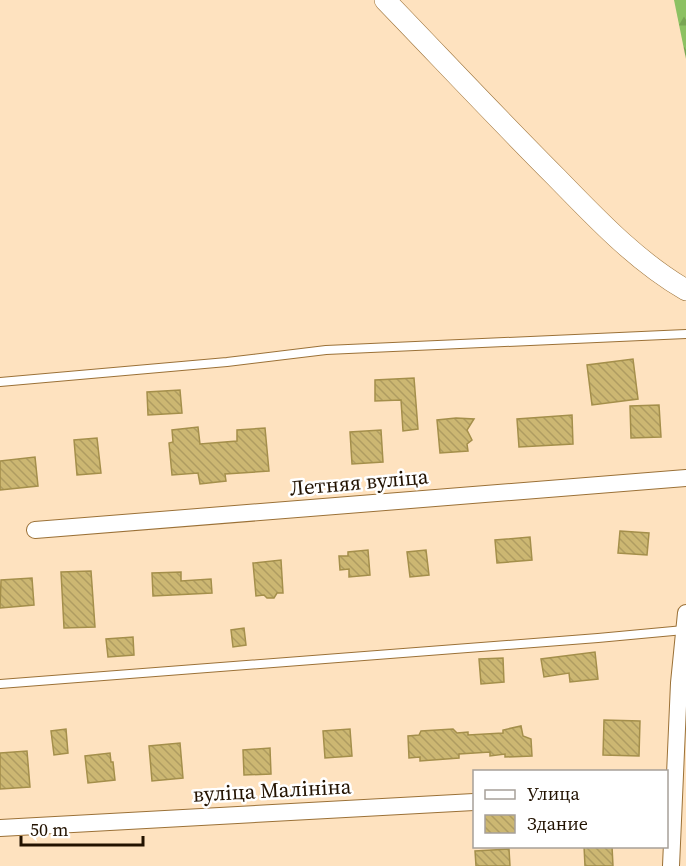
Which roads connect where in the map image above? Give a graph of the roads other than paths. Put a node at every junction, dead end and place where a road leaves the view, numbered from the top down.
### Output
1 (385, 0) edge
2 (686, 290) edge
3 (686, 334) edge
4 (0, 382) edge
5 (686, 478) edge
6 (35, 530) dead end
7 (685, 622) edge
8 (0, 684) edge
9 (675, 792) edge
10 (473, 802) edge
11 (0, 828) edge
12 (671, 866) edge

1 - 2 street
3 - 4 lane
5 - 6 street, Летняя вуліца
7 - 8 lane
7 - 9 street
9 - 12 street
10 - 11 street, вуліца Малініна

